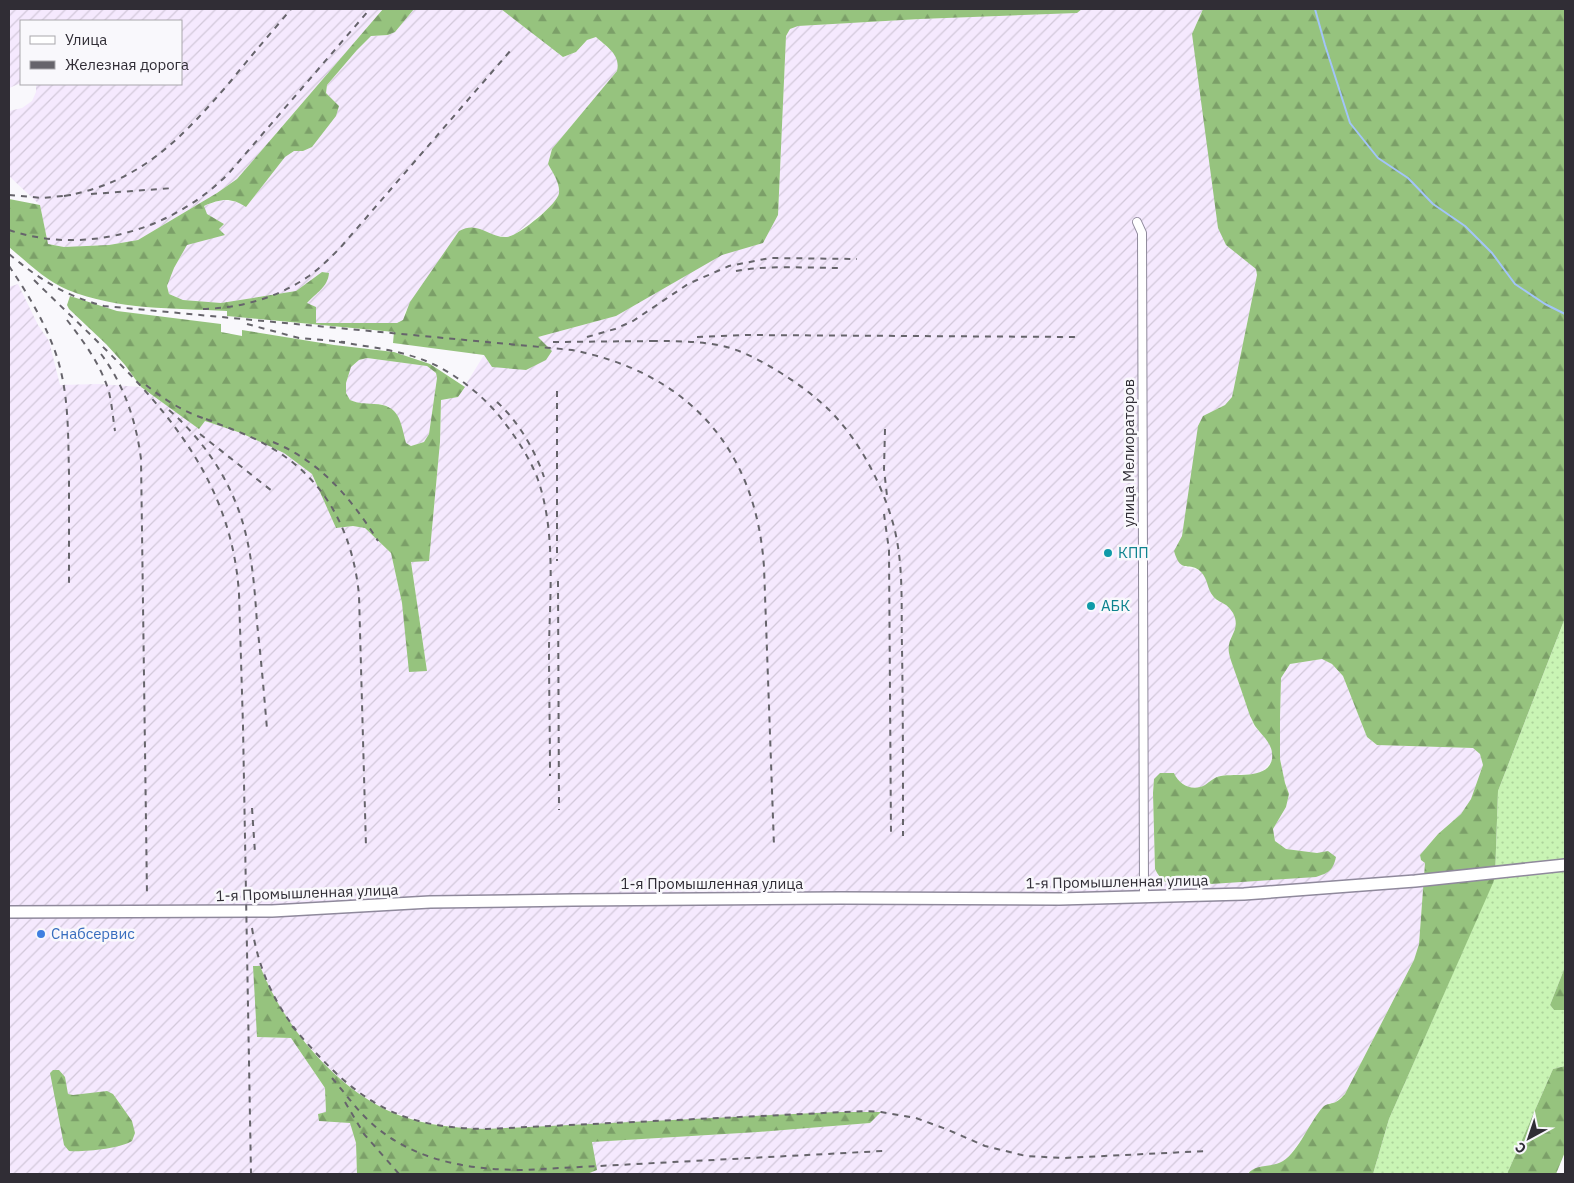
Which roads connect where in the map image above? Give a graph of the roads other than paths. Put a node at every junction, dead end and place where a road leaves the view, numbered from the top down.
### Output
1 (1137, 222) dead end
2 (1565, 865) edge
3 (1144, 896) junction
4 (9, 912) edge

1 - 3 street, улица Мелиораторов
2 - 3 main road, 1-я Промышленная улица
3 - 4 main road, 1-я Промышленная улица

